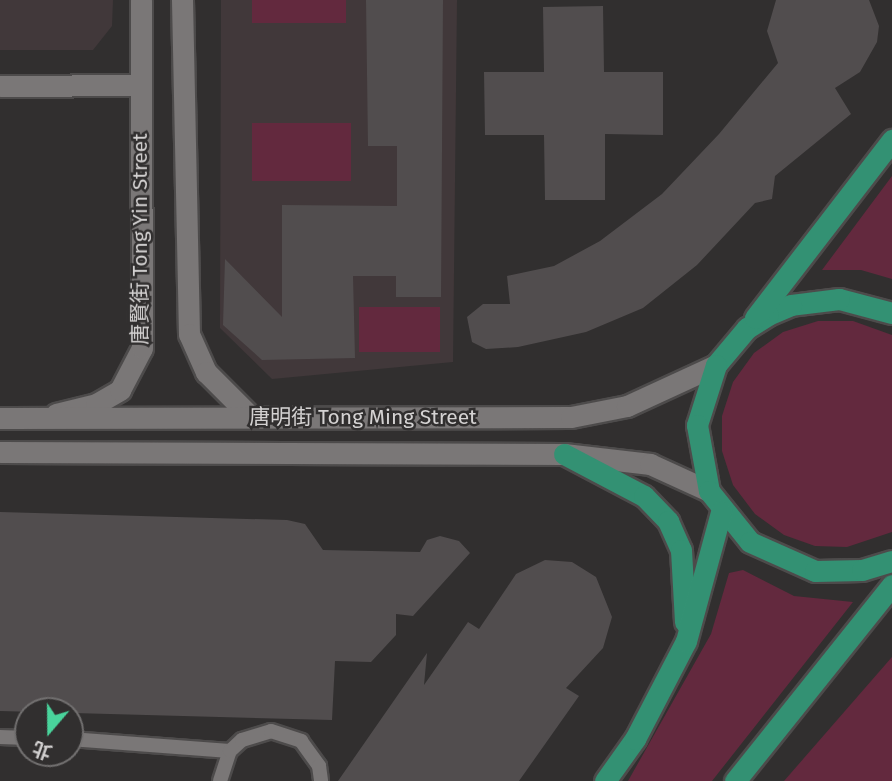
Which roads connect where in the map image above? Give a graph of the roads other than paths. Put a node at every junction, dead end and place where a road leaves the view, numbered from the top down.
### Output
1 (141, 0) edge
2 (182, 0) edge
3 (141, 85) junction
4 (0, 86) edge
5 (892, 141) edge
6 (892, 313) edge
7 (747, 328) junction
8 (716, 365) junction
9 (251, 417) junction
10 (0, 418) edge
11 (44, 418) junction
12 (0, 452) edge
13 (564, 454) junction
14 (709, 491) junction
15 (721, 512) junction
16 (892, 561) edge
17 (892, 585) edge
18 (686, 641) junction
19 (84, 740) edge
20 (230, 751) junction
21 (220, 781) edge
22 (321, 781) edge
23 (605, 781) edge
24 (735, 781) edge

1 - 3 main road, 唐賢街 Tong Yin Street
2 - 9 main road, 唐賢街 Tong Yin Street
3 - 4 main road
3 - 11 main road, 唐賢街 Tong Yin Street
5 - 7 main road
6 - 7 main road
7 - 8 main road
8 - 9 main road, 唐明街 Tong Ming Street
8 - 14 main road
9 - 11 main road, 唐明街 Tong Ming Street
10 - 11 main road, 唐明街 Tong Ming Street
12 - 13 main road, 唐明街 Tong Ming Street
13 - 14 main road, 唐明街 Tong Ming Street
13 - 18 main road
14 - 15 main road
15 - 16 main road
15 - 18 main road
17 - 24 main road
18 - 23 main road
19 - 20 lane
20 - 21 lane
20 - 22 lane

